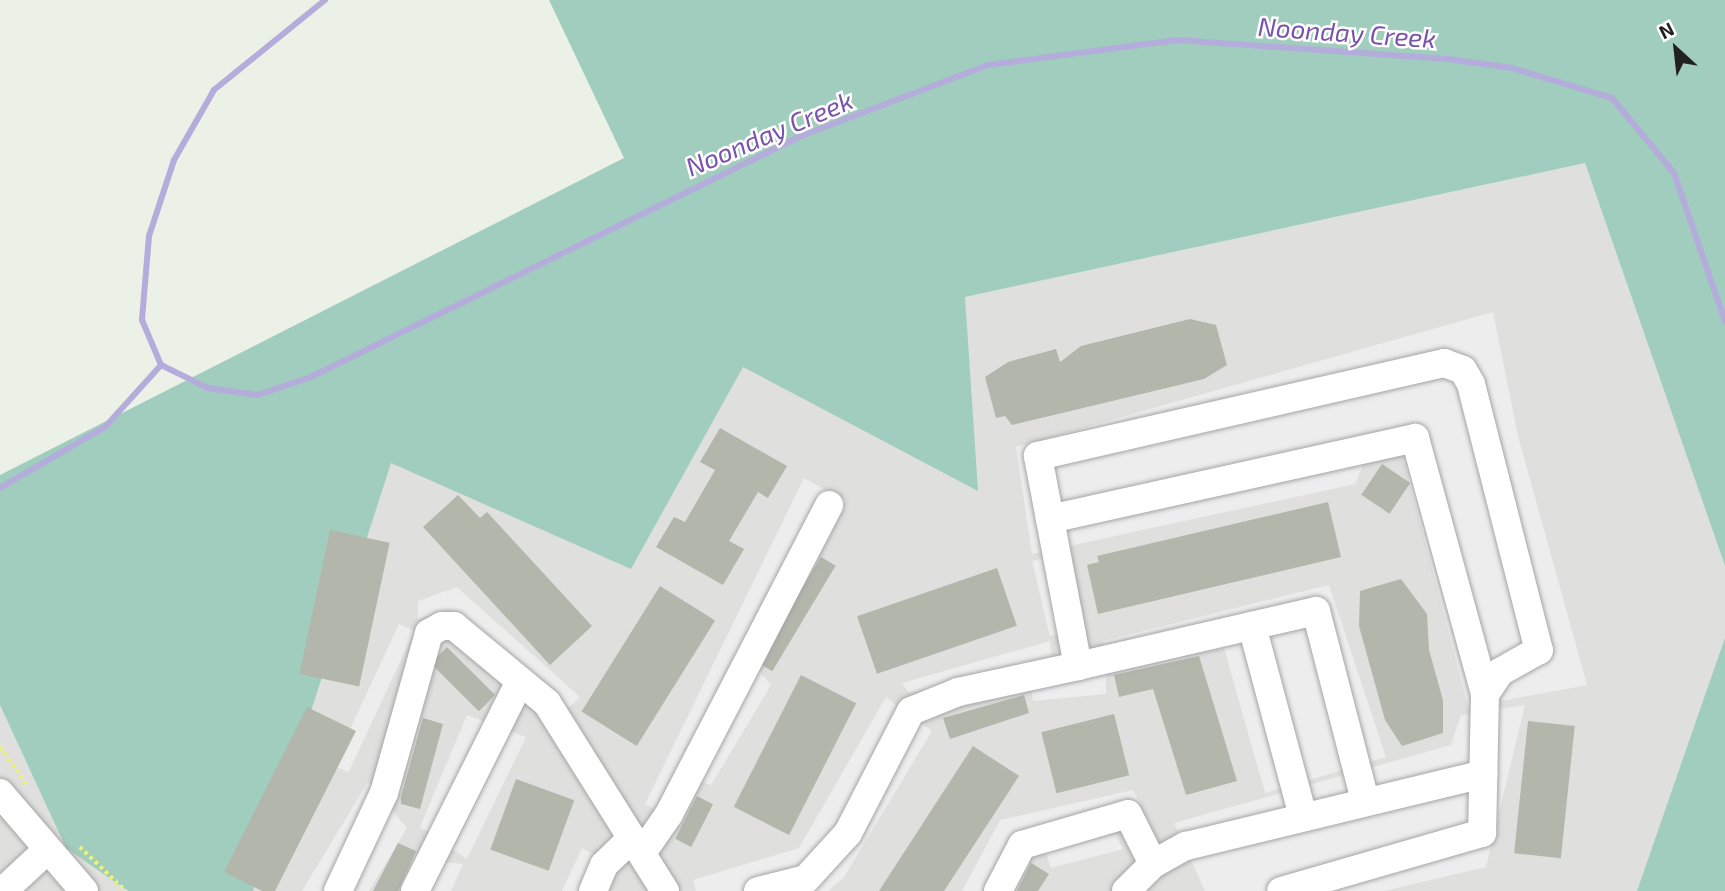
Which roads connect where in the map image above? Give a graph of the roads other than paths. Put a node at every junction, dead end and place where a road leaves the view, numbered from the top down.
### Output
1 (829, 505) dead end
2 (1050, 519) junction
3 (1252, 626) junction
4 (1078, 666) junction
5 (518, 685) junction
6 (1485, 694) junction
7 (1483, 774) junction
8 (0, 793) edge
9 (1365, 800) junction
10 (1303, 816) junction
11 (637, 846) junction
12 (46, 852) junction
13 (1153, 864) junction
14 (811, 885) edge
15 (3, 891) edge
16 (85, 891) edge
17 (338, 891) edge
18 (415, 891) edge
19 (593, 891) edge
20 (665, 891) edge
21 (758, 891) edge
22 (998, 891) edge
23 (1126, 891) edge
24 (1281, 891) edge

1 - 11 street
2 - 4 street
2 - 6 street
2 - 6 street
3 - 4 street
3 - 9 street
3 - 10 street
4 - 14 street
5 - 11 street
5 - 17 street
5 - 18 street
6 - 7 street
7 - 9 street
7 - 24 street
8 - 12 street
9 - 10 street
10 - 13 street
11 - 19 street
11 - 20 street
12 - 15 street
12 - 16 street
13 - 22 street
13 - 23 street
14 - 21 street

